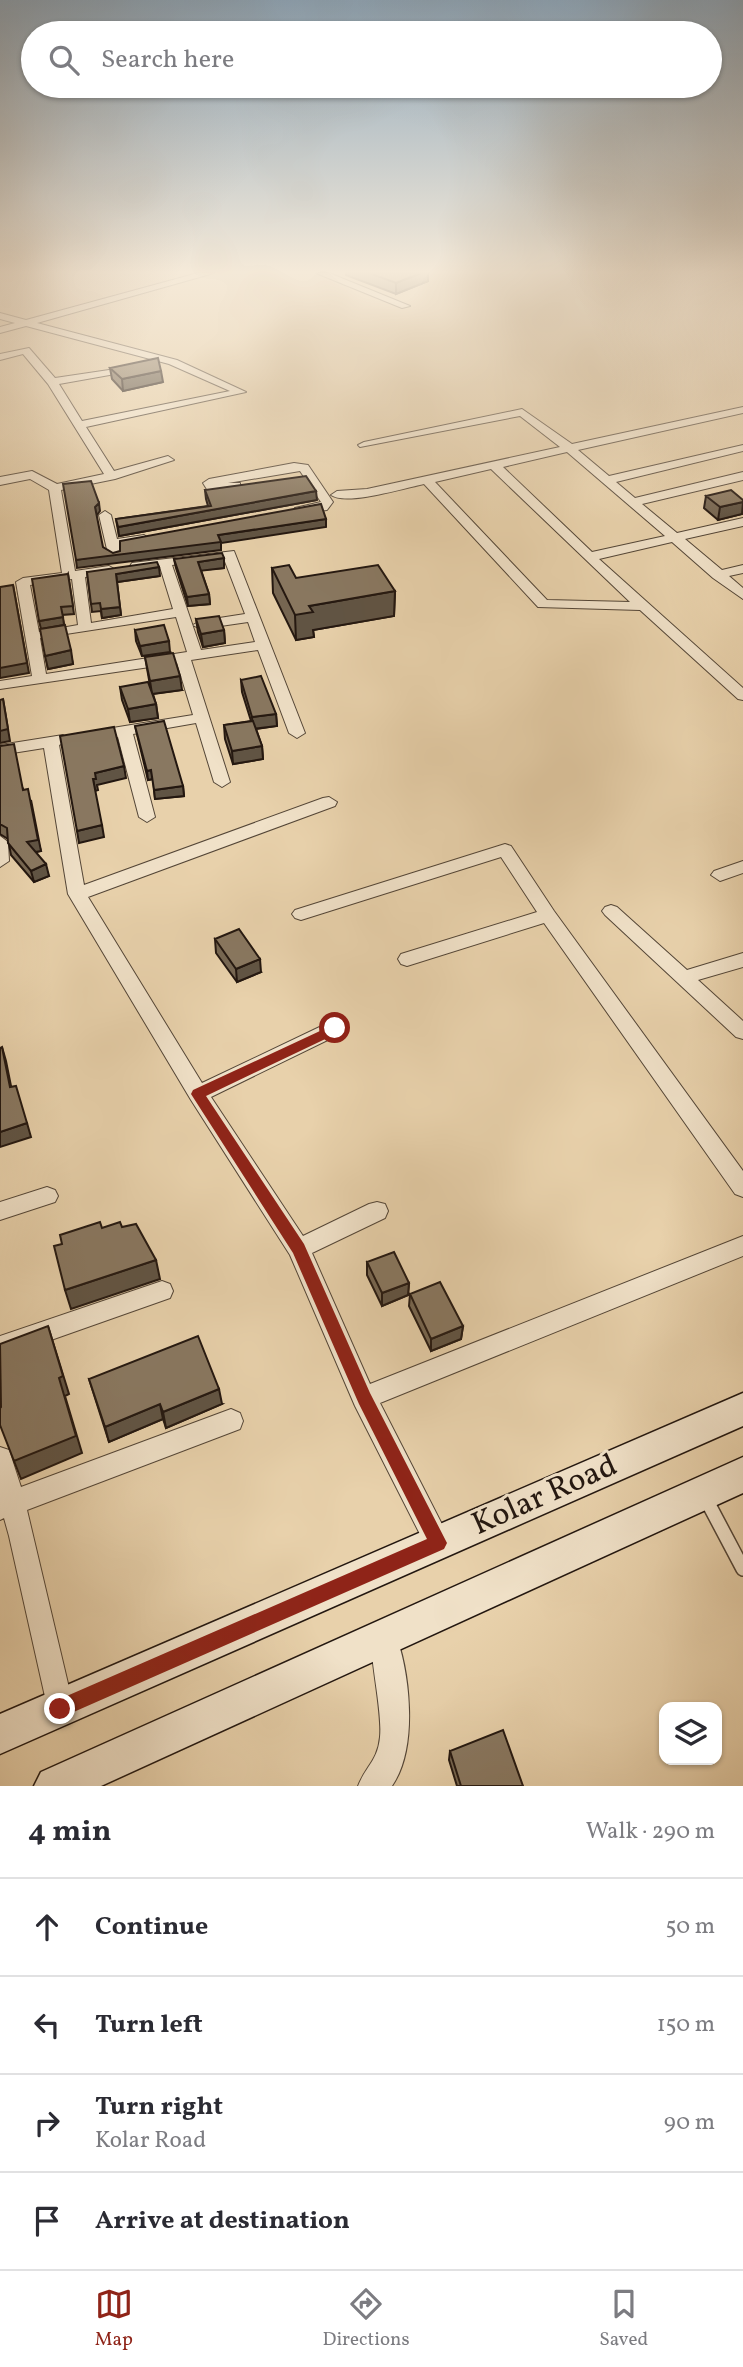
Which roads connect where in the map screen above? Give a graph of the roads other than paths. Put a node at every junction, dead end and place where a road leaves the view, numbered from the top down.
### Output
1 (31, 356) edge
2 (152, 356) edge
3 (173, 362) junction
4 (52, 382) junction
5 (740, 413) edge
6 (79, 425) junction
7 (364, 445) dead end
8 (743, 448) edge
9 (569, 449) junction
10 (168, 460) dead end
11 (494, 465) junction
12 (111, 476) junction
13 (309, 476) junction
14 (743, 476) edge
15 (427, 480) junction
16 (608, 480) junction
17 (0, 481) edge
18 (55, 488) junction
19 (337, 495) dead end
20 (633, 502) junction
21 (283, 514) edge
22 (105, 515) dead end
23 (743, 522) edge
24 (152, 537) edge
25 (675, 539) junction
26 (112, 544) junction
27 (589, 557) junction
28 (165, 563) junction
29 (116, 569) junction
30 (743, 569) edge
31 (73, 575) junction
32 (718, 575) junction
33 (743, 594) edge
34 (644, 606) junction
35 (181, 612) junction
36 (254, 617) junction
37 (186, 627) junction
38 (85, 628) junction
39 (33, 637) junction
40 (265, 645) junction
41 (189, 656) junction
42 (743, 672) edge
43 (723, 677) junction
44 (40, 679) junction
45 (0, 685) edge
46 (743, 696) edge
47 (201, 718) junction
48 (125, 732) junction
49 (297, 733) dead end
50 (51, 742) junction
51 (0, 750) edge
52 (222, 782) dead end
53 (328, 802) dead end
54 (147, 817) dead end
55 (0, 842) edge
56 (0, 861) edge
57 (743, 867) edge
58 (720, 875) dead end
59 (77, 894) junction
60 (611, 911) dead end
61 (300, 914) dead end
62 (548, 915) junction
63 (407, 959) dead end
64 (743, 960) edge
65 (683, 978) junction
66 (335, 1028) dead end
67 (743, 1032) edge
68 (198, 1094) junction
69 (743, 1188) edge
70 (47, 1196) dead end
71 (0, 1211) edge
72 (377, 1211) dead end
73 (743, 1246) edge
74 (299, 1249) junction
75 (162, 1291) dead end
76 (0, 1347) edge
77 (364, 1398) junction
78 (743, 1409) edge
79 (231, 1421) dead end
80 (0, 1459) edge
81 (743, 1475) edge
82 (703, 1493) junction
83 (6, 1504) edge
84 (438, 1543) junction
85 (743, 1569) edge
86 (383, 1637) junction
87 (60, 1709) junction
88 (0, 1734) edge
89 (55, 1786) edge
90 (373, 1786) edge

1 - 4 street
2 - 3 street
3 - 4 street
3 - 6 street
4 - 6 street
5 - 9 street
6 - 12 street
7 - 9 street
8 - 16 street
9 - 11 street
9 - 16 street
10 - 12 street
11 - 15 street
11 - 27 street
12 - 18 street
13 - 13 street
13 - 21 street
14 - 20 street
15 - 19 street
15 - 34 street
16 - 20 street
17 - 18 street
18 - 31 street
20 - 25 street
22 - 26 street
23 - 25 street
24 - 26 street
25 - 27 street
25 - 32 street
26 - 29 street
27 - 34 street
28 - 29 street
28 - 35 street
28 - 36 street
29 - 31 street
30 - 32 street
31 - 38 street
31 - 39 street
32 - 33 street
34 - 43 street
35 - 37 street
35 - 38 street
36 - 37 street
36 - 40 street
37 - 41 street
38 - 39 street
39 - 44 street
40 - 41 street
40 - 49 street
41 - 44 street
41 - 47 street
42 - 43 street
43 - 46 street
44 - 45 street
47 - 48 street
47 - 52 street
48 - 50 street
48 - 54 street
50 - 51 street
50 - 59 street
53 - 59 street
55 - 56 street
57 - 58 street
59 - 68 street
60 - 65 street
61 - 62 street
62 - 63 street
62 - 69 street
64 - 65 street
65 - 67 street
66 - 68 street
68 - 74 street
70 - 71 street
72 - 74 street
73 - 77 street
74 - 77 street
75 - 76 street
77 - 84 street
78 - 84 main road, Kolar Road
79 - 83 street
80 - 83 street
81 - 82 main road
82 - 85 lane
82 - 86 main road
83 - 87 street
84 - 87 main road, Kolar Road
86 - 89 main road
86 - 90 street
87 - 88 main road, Kolar Road

